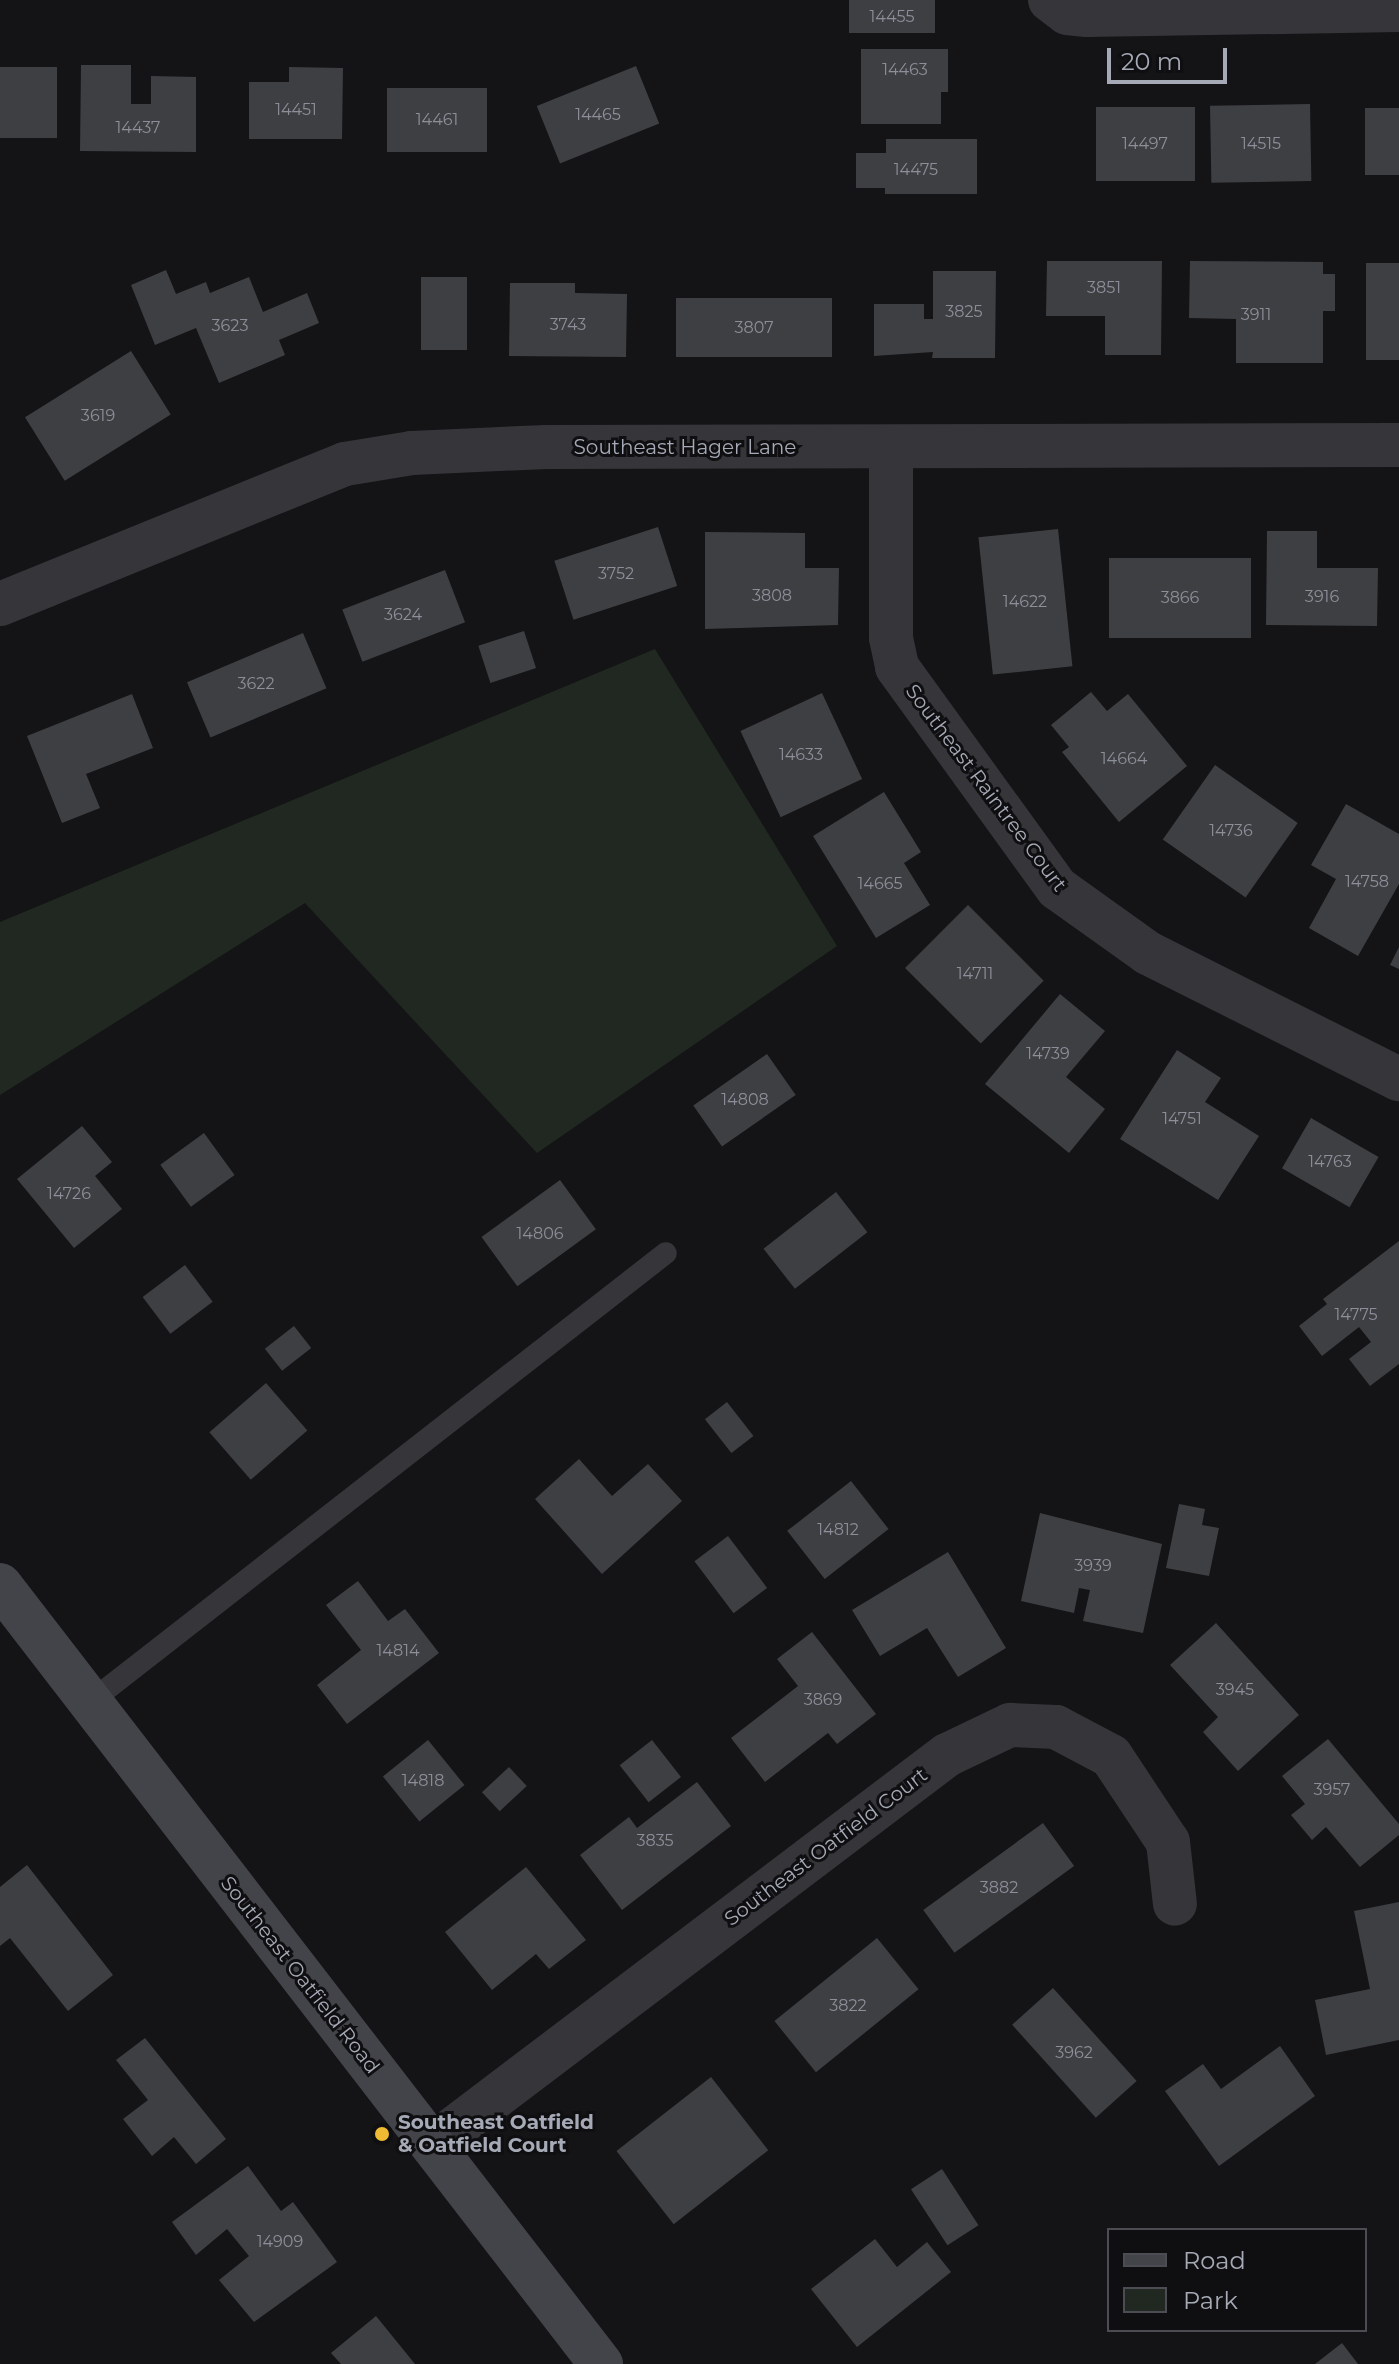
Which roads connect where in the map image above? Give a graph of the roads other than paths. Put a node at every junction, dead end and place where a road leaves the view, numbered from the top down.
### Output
1 (1050, 0) edge
2 (1399, 10) edge
3 (1399, 445) edge
4 (891, 447) junction
5 (0, 604) edge
6 (1399, 1079) edge
7 (666, 1253) dead end
8 (0, 1585) edge
9 (90, 1702) junction
10 (1175, 1904) dead end
11 (432, 2145) junction
12 (601, 2364) edge

1 - 2 street
3 - 4 street, Southeast Hager Lane
4 - 5 street, Southeast Hager Lane
4 - 6 street, Southeast Raintree Court
7 - 9 lane
8 - 9 main road, Southeast Oatfield Road
9 - 11 main road, Southeast Oatfield Road
10 - 11 street, Southeast Oatfield Court
11 - 12 main road, Southeast Oatfield Road

